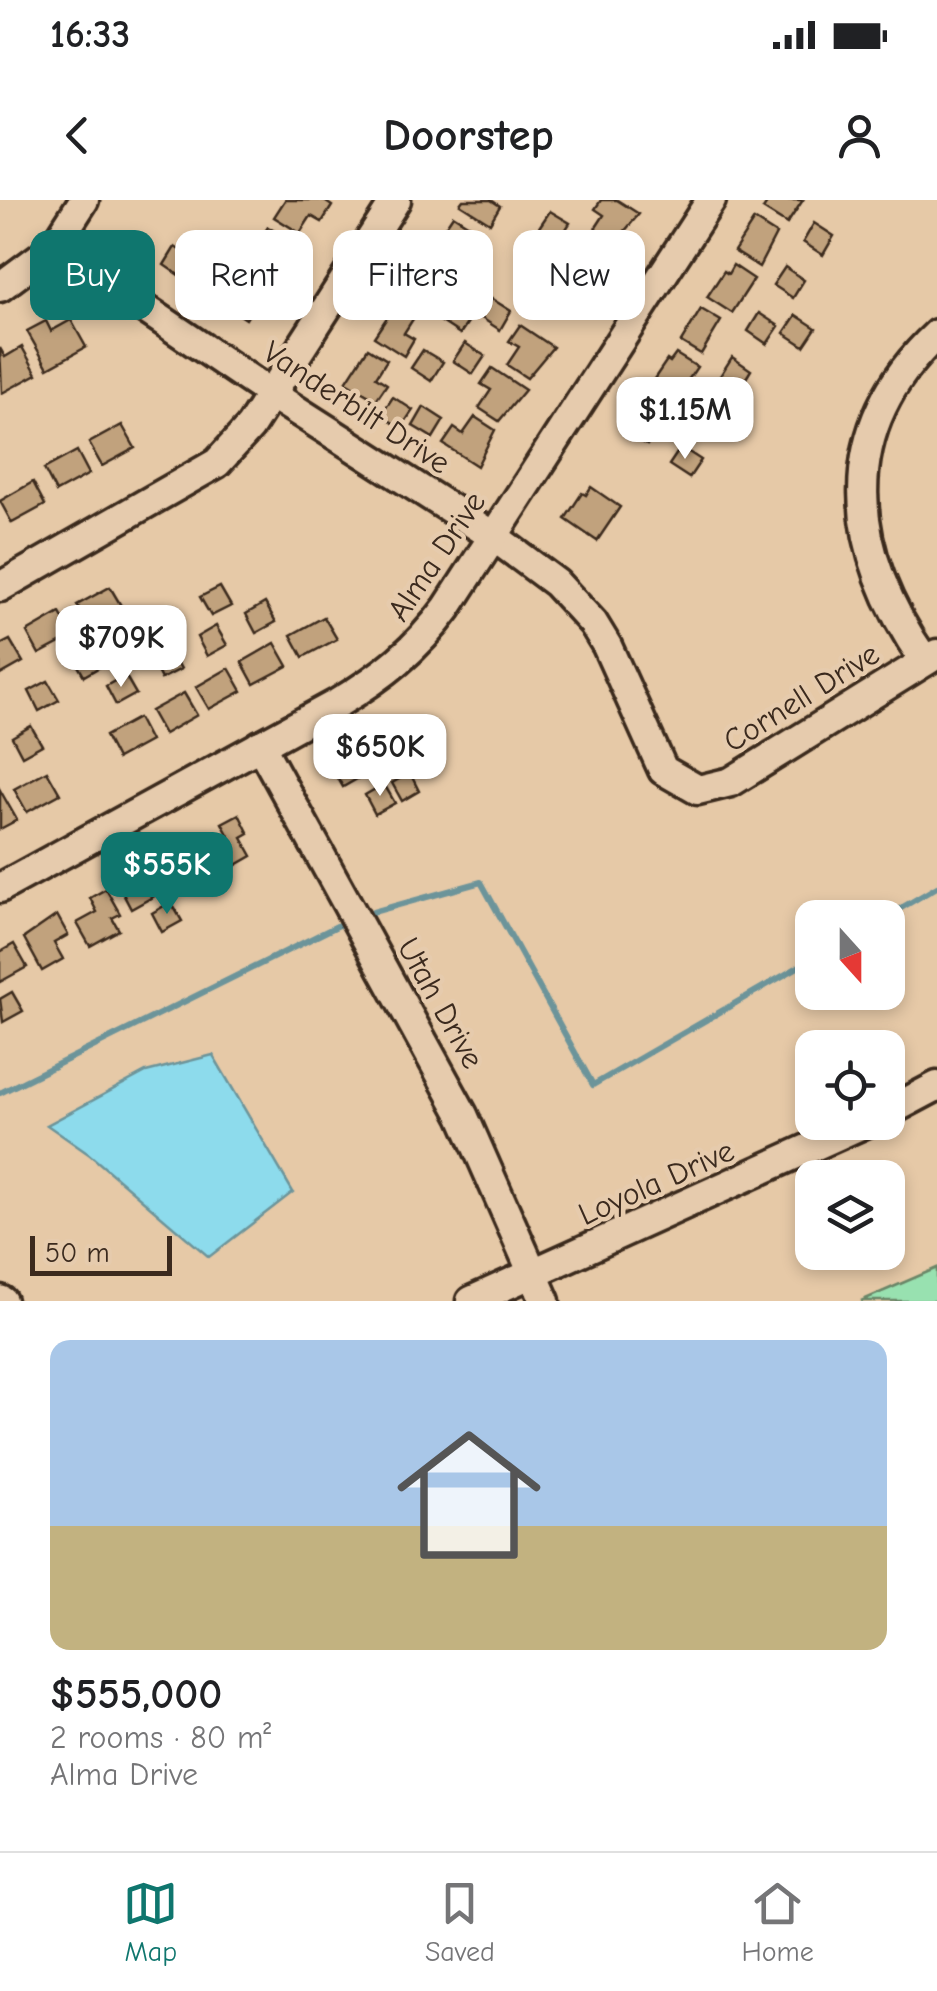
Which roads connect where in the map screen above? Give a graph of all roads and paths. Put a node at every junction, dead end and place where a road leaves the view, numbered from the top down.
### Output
1 (84, 200) edge
2 (396, 200) edge
3 (710, 200) edge
4 (65, 230) edge
5 (30, 265) edge
6 (0, 287) edge
7 (155, 315) edge
8 (937, 334) edge
9 (271, 394) junction
10 (492, 536) junction
11 (0, 587) edge
12 (931, 658) edge
13 (260, 745) junction
14 (698, 790) joint
15 (0, 888) edge
16 (937, 1086) edge
17 (905, 1103) edge
18 (832, 1140) edge
19 (540, 1288) edge
20 (471, 1301) edge

1 - 4 street
2 - 9 street
3 - 10 street, Alma Drive
5 - 6 street
7 - 9 street, Vanderbilt Drive
8 - 12 street
9 - 10 street, Vanderbilt Drive
9 - 11 street
10 - 13 street, Alma Drive
10 - 14 street, Vanderbilt Drive
12 - 14 street, Cornell Drive
13 - 15 street, Alma Drive
13 - 19 street, Utah Drive
16 - 17 street
18 - 19 street, Loyola Drive
19 - 20 street, Loyola Drive

